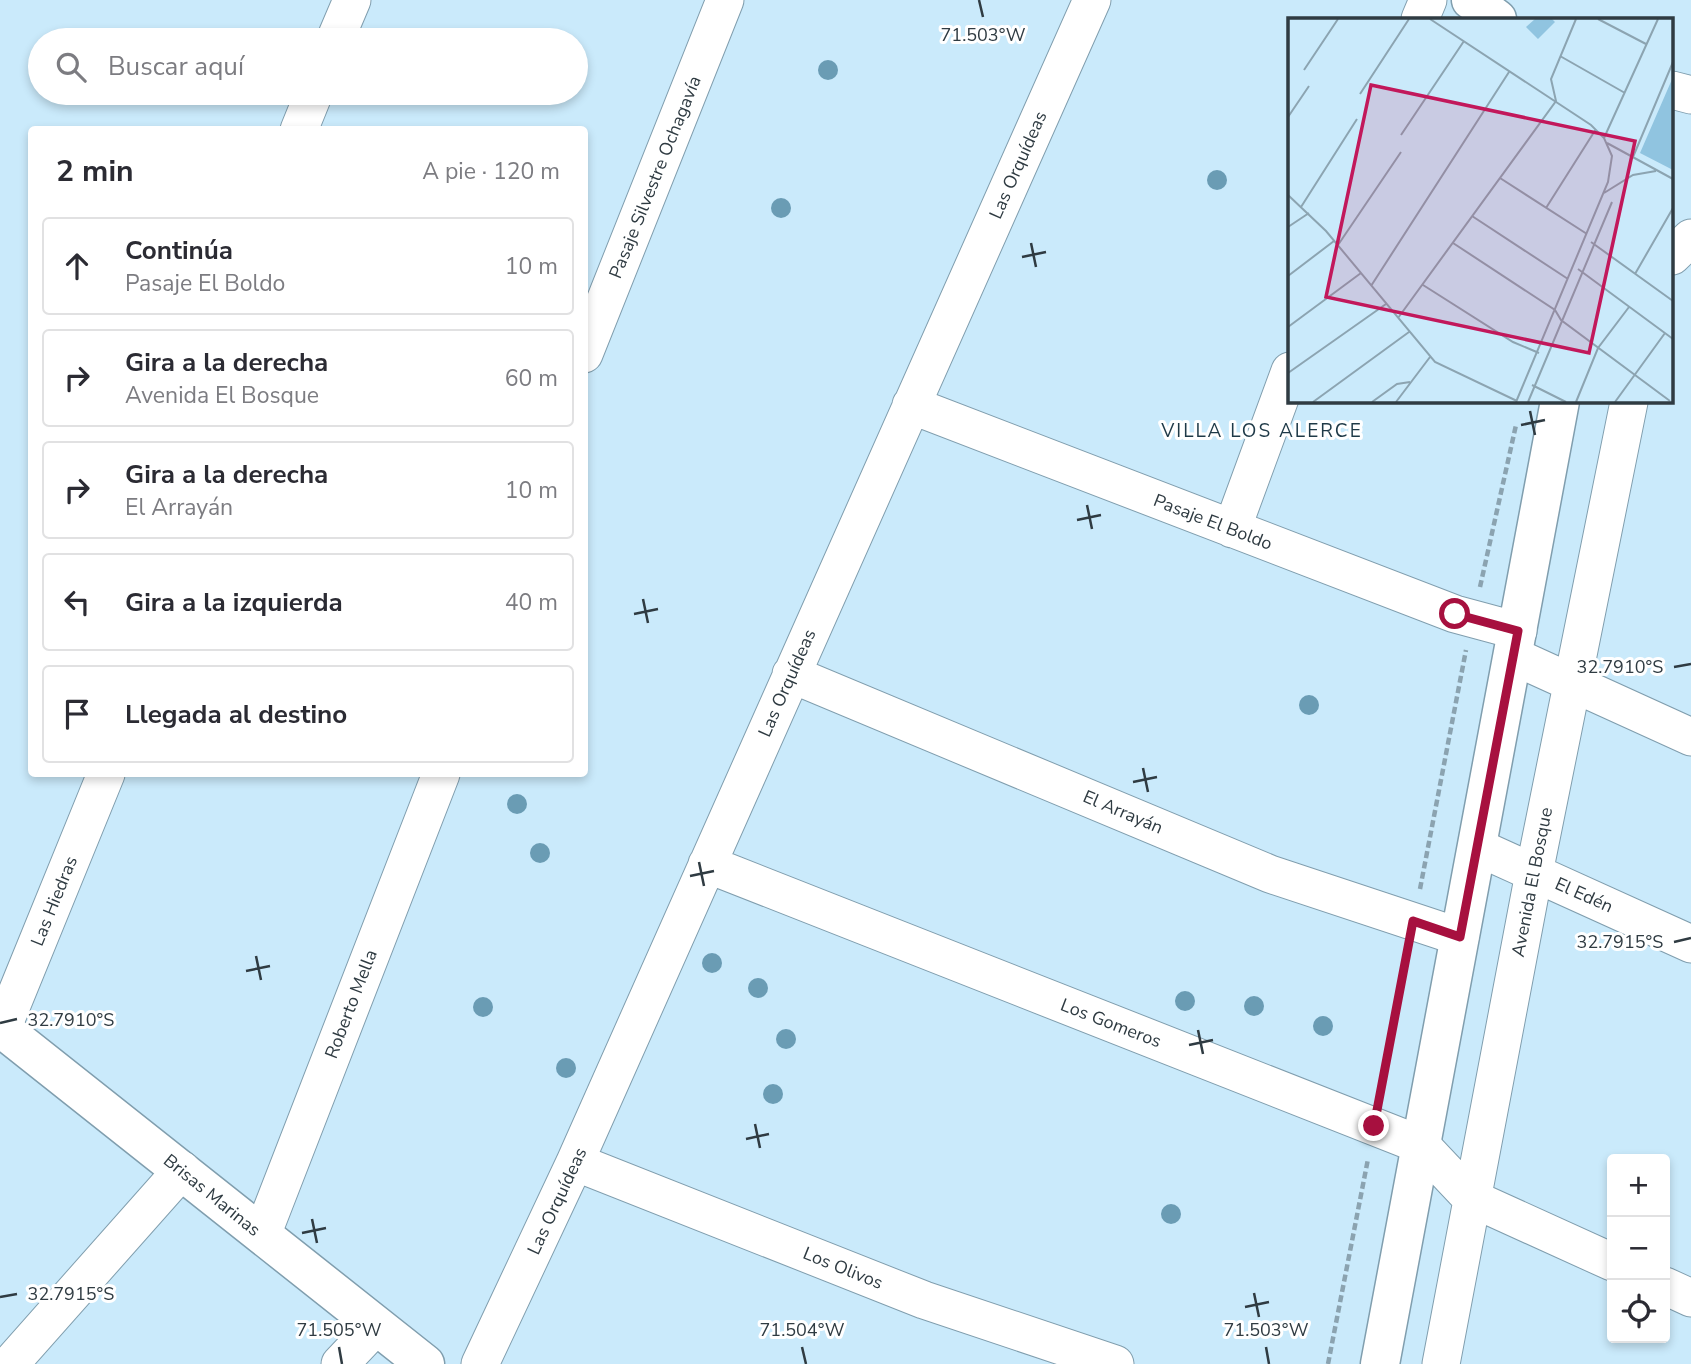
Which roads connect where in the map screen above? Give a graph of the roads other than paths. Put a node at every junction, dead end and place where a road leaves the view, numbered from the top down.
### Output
1 (352, 0) edge
2 (725, 0) edge
3 (1092, 0) edge
4 (1428, 0) edge
5 (1471, 0) edge
6 (1505, 0) edge
7 (1420, 18) edge
8 (1498, 18) edge
9 (1499, 18) edge
10 (340, 28) edge
11 (1674, 91) edge
12 (1691, 95) edge
13 (309, 105) edge
14 (301, 126) edge
15 (1691, 238) edge
16 (1674, 254) edge
17 (588, 344) edge
18 (1288, 376) edge
19 (1560, 402) edge
20 (1629, 402) edge
21 (911, 405) junction
22 (1232, 528) junction
23 (1515, 644) junction
24 (791, 674) junction
25 (1572, 684) junction
26 (1691, 737) edge
27 (105, 777) edge
28 (440, 777) edge
29 (1477, 847) junction
30 (707, 864) junction
31 (1534, 873) junction
32 (1460, 937) junction
33 (1691, 944) edge
34 (1, 1028) edge
35 (1421, 1145) junction
36 (575, 1163) junction
37 (182, 1170) junction
38 (1471, 1198) junction
39 (262, 1235) junction
40 (1607, 1260) edge
41 (1670, 1288) edge
42 (1691, 1298) edge
43 (376, 1326) junction
44 (10, 1364) edge
45 (340, 1364) edge
46 (425, 1364) edge
47 (480, 1364) edge
48 (1115, 1364) edge
49 (1380, 1364) edge
50 (1441, 1364) edge

1 - 10 street
2 - 17 street, Pasaje Silvestre Ochagavía
3 - 21 street, Las Orquídeas
4 - 7 street
5 - 8 main road
6 - 9 street
11 - 12 street
13 - 14 street
15 - 16 street
18 - 22 street
19 - 23 main road
20 - 25 street, Avenida El Bosque
21 - 22 street, Pasaje El Boldo
21 - 24 street, Las Orquídeas
22 - 23 street, Pasaje El Boldo
23 - 25 street, Pasaje El Boldo
23 - 29 main road
24 - 30 street, Las Orquídeas
24 - 32 street, El Arrayán
25 - 26 street, Pasaje El Boldo
25 - 31 street, Avenida El Bosque
27 - 34 street, Las Hiedras
28 - 39 street, Roberto Mella
29 - 31 street, El Edén
29 - 32 main road
30 - 35 street, Los Gomeros
30 - 36 street, Las Orquídeas
31 - 33 street, El Edén
31 - 38 street, Avenida El Bosque
32 - 35 main road
34 - 37 main road, Brisas Marinas
35 - 38 street, Los Gomeros
35 - 49 main road
36 - 47 street, Las Orquídeas
36 - 48 street, Los Olivos
37 - 39 main road, Brisas Marinas
37 - 44 street
38 - 40 street, Los Gomeros
38 - 50 street, Avenida El Bosque
39 - 43 main road, Brisas Marinas
41 - 42 street
43 - 45 street
43 - 46 main road, Brisas Marinas

